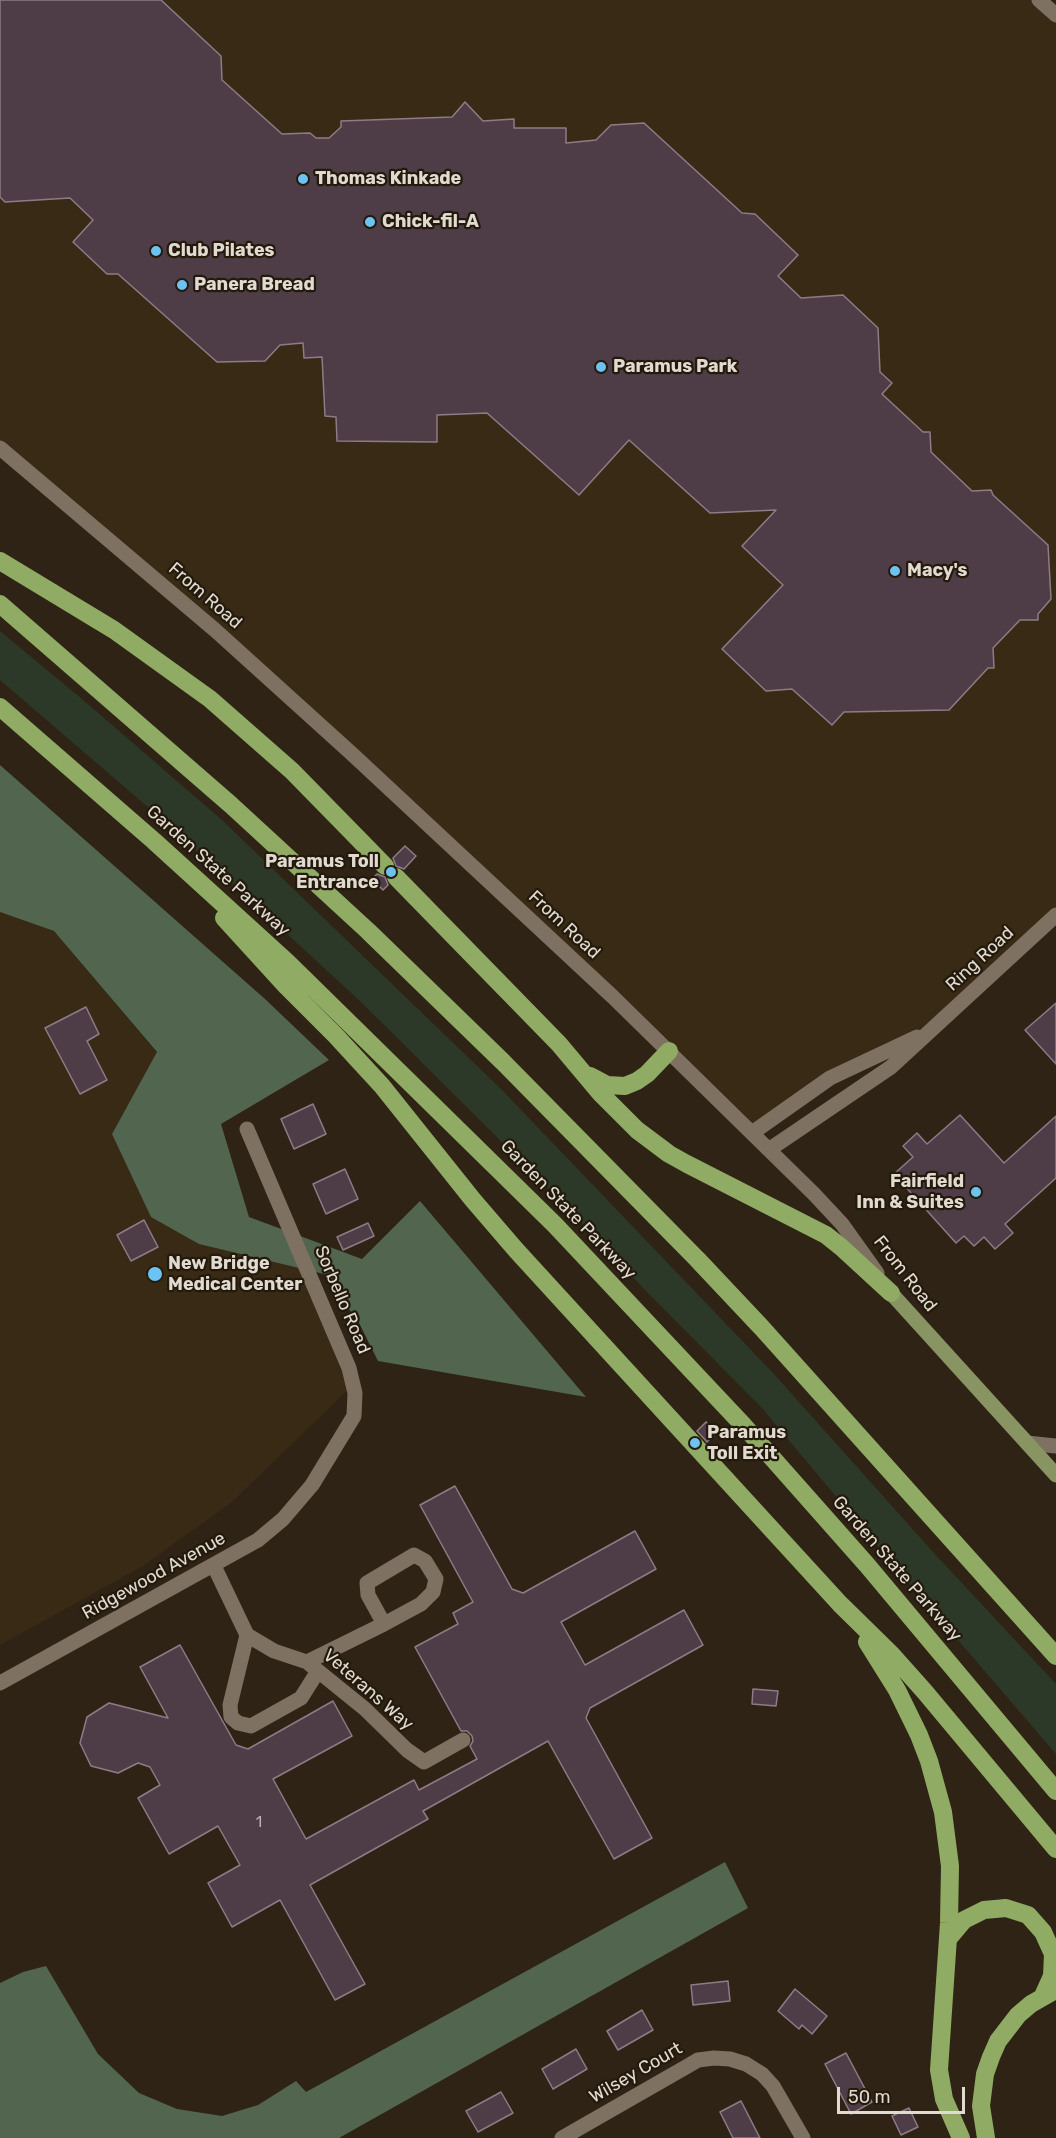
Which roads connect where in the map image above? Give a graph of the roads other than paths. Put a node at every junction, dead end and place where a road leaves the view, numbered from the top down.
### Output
1 (1040, 0) edge
2 (1056, 15) edge
3 (0, 448) edge
4 (0, 561) edge
5 (0, 604) edge
6 (0, 707) edge
7 (154, 841) junction
8 (1056, 915) edge
9 (931, 1031) junction
10 (669, 1051) junction
11 (583, 1072) junction
12 (247, 1129) dead end
13 (752, 1133) junction
14 (770, 1149) junction
15 (891, 1293) junction
16 (1027, 1443) junction
17 (1056, 1446) edge
18 (1056, 1475) edge
19 (312, 1485) joint
20 (214, 1566) junction
21 (840, 1604) junction
22 (384, 1624) junction
23 (247, 1635) junction
24 (1056, 1656) edge
25 (313, 1666) junction
26 (0, 1683) edge
27 (463, 1740) dead end
28 (1056, 1791) edge
29 (1056, 1849) edge
30 (948, 1939) junction
31 (1050, 1993) edge
32 (585, 2132) edge
33 (562, 2138) edge
34 (803, 2138) edge
35 (960, 2138) edge
36 (986, 2138) edge

1 - 2 street
3 - 10 street, From Road
4 - 11 highway
5 - 24 highway
6 - 7 highway, Garden State Parkway
7 - 21 highway
7 - 28 highway, Garden State Parkway
8 - 9 street, Ring Road
9 - 13 street
9 - 14 street, Ring Road
10 - 11 highway
10 - 13 street, From Road
11 - 15 highway
12 - 19 street, Sorbello Road
13 - 14 street, From Road
14 - 15 street, From Road
15 - 16 main road, From Road
16 - 17 street
16 - 18 main road, From Road
19 - 20 street, Ridgewood Avenue
20 - 23 street
20 - 26 street, Ridgewood Avenue
21 - 29 highway
21 - 30 highway
22 - 22 street
22 - 25 street
23 - 25 street, Veterans Way
23 - 25 street
25 - 27 street, Veterans Way
30 - 31 highway
30 - 35 highway
31 - 36 highway
32 - 33 street, Wilsey Court
32 - 34 street, Wilsey Court

